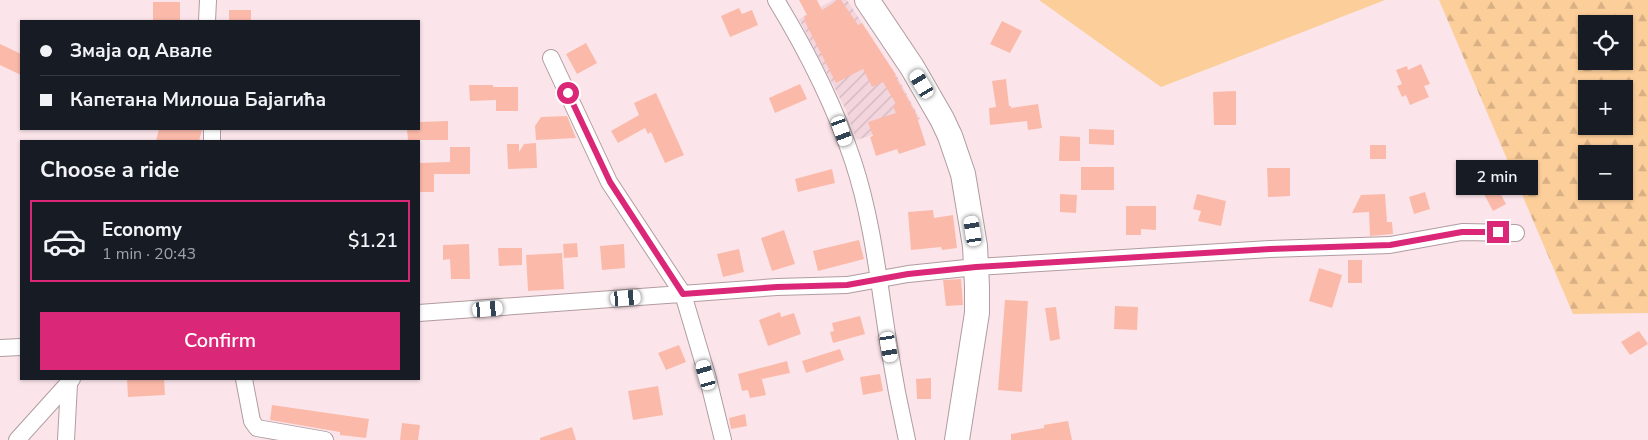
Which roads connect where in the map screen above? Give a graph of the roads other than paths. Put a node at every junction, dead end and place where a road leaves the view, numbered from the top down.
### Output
1 (208, 0) edge
2 (776, 0) edge
3 (867, 0) edge
4 (207, 20) edge
5 (551, 58) dead end
6 (1516, 232) dead end
7 (976, 267) junction
8 (879, 279) junction
9 (683, 294) junction
10 (420, 313) edge
11 (20, 347) edge
12 (0, 348) edge
13 (244, 380) edge
14 (70, 382) edge
15 (17, 440) edge
16 (66, 440) edge
17 (325, 440) edge
18 (723, 440) edge
19 (907, 440) edge
20 (957, 440) edge

1 - 4 street
2 - 8 street
3 - 7 main road
5 - 9 street
6 - 7 street
7 - 8 street
7 - 20 main road
8 - 9 street
8 - 19 street
9 - 10 street
9 - 18 street
11 - 12 street
13 - 17 street
14 - 15 street
14 - 16 street

